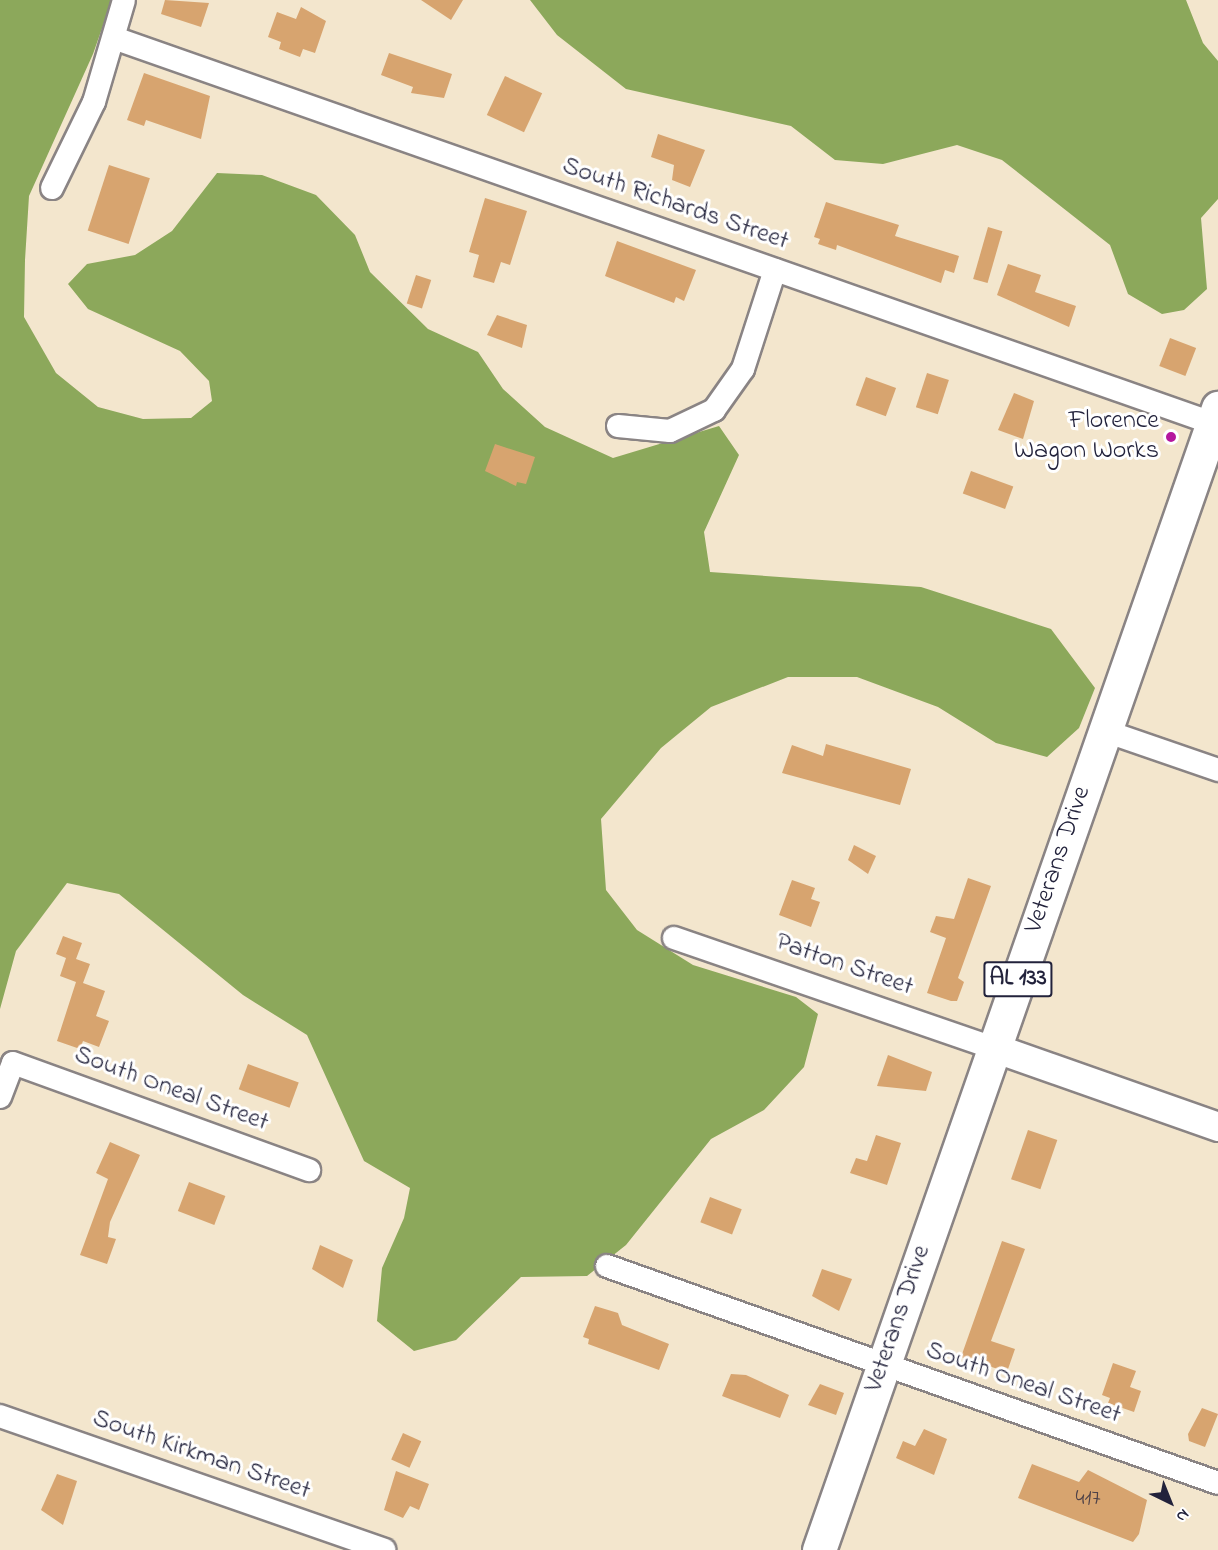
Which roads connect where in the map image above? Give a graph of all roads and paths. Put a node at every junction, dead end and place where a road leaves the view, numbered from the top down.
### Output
1 (123, 0) edge
2 (114, 38) junction
3 (52, 188) dead end
4 (775, 270) junction
5 (1216, 419) edge
6 (618, 426) dead end
7 (1105, 731) junction
8 (1218, 770) edge
9 (674, 938) dead end
10 (994, 1048) junction
11 (0, 1097) edge
12 (1218, 1127) edge
13 (309, 1170) dead end
14 (607, 1266) dead end
15 (883, 1365) junction
16 (0, 1416) edge
17 (1218, 1483) edge
18 (332, 1541) edge
19 (384, 1550) edge
20 (819, 1550) edge

1 - 2 street
2 - 3 street
2 - 4 street, South Richards Street
4 - 5 street, South Richards Street
4 - 6 street
5 - 7 main road, Veterans Drive / AL 133
7 - 8 street
7 - 10 main road, Veterans Drive / AL 133
9 - 10 street, Patton Street
10 - 12 street
10 - 15 main road, Veterans Drive / AL 133
11 - 13 street, South Oneal Street
14 - 15 street, South Oneal Street
15 - 17 street, South Oneal Street
15 - 20 main road, Veterans Drive / AL 133
16 - 18 street, South Kirkman Street
18 - 19 street, South Kirkman Street

